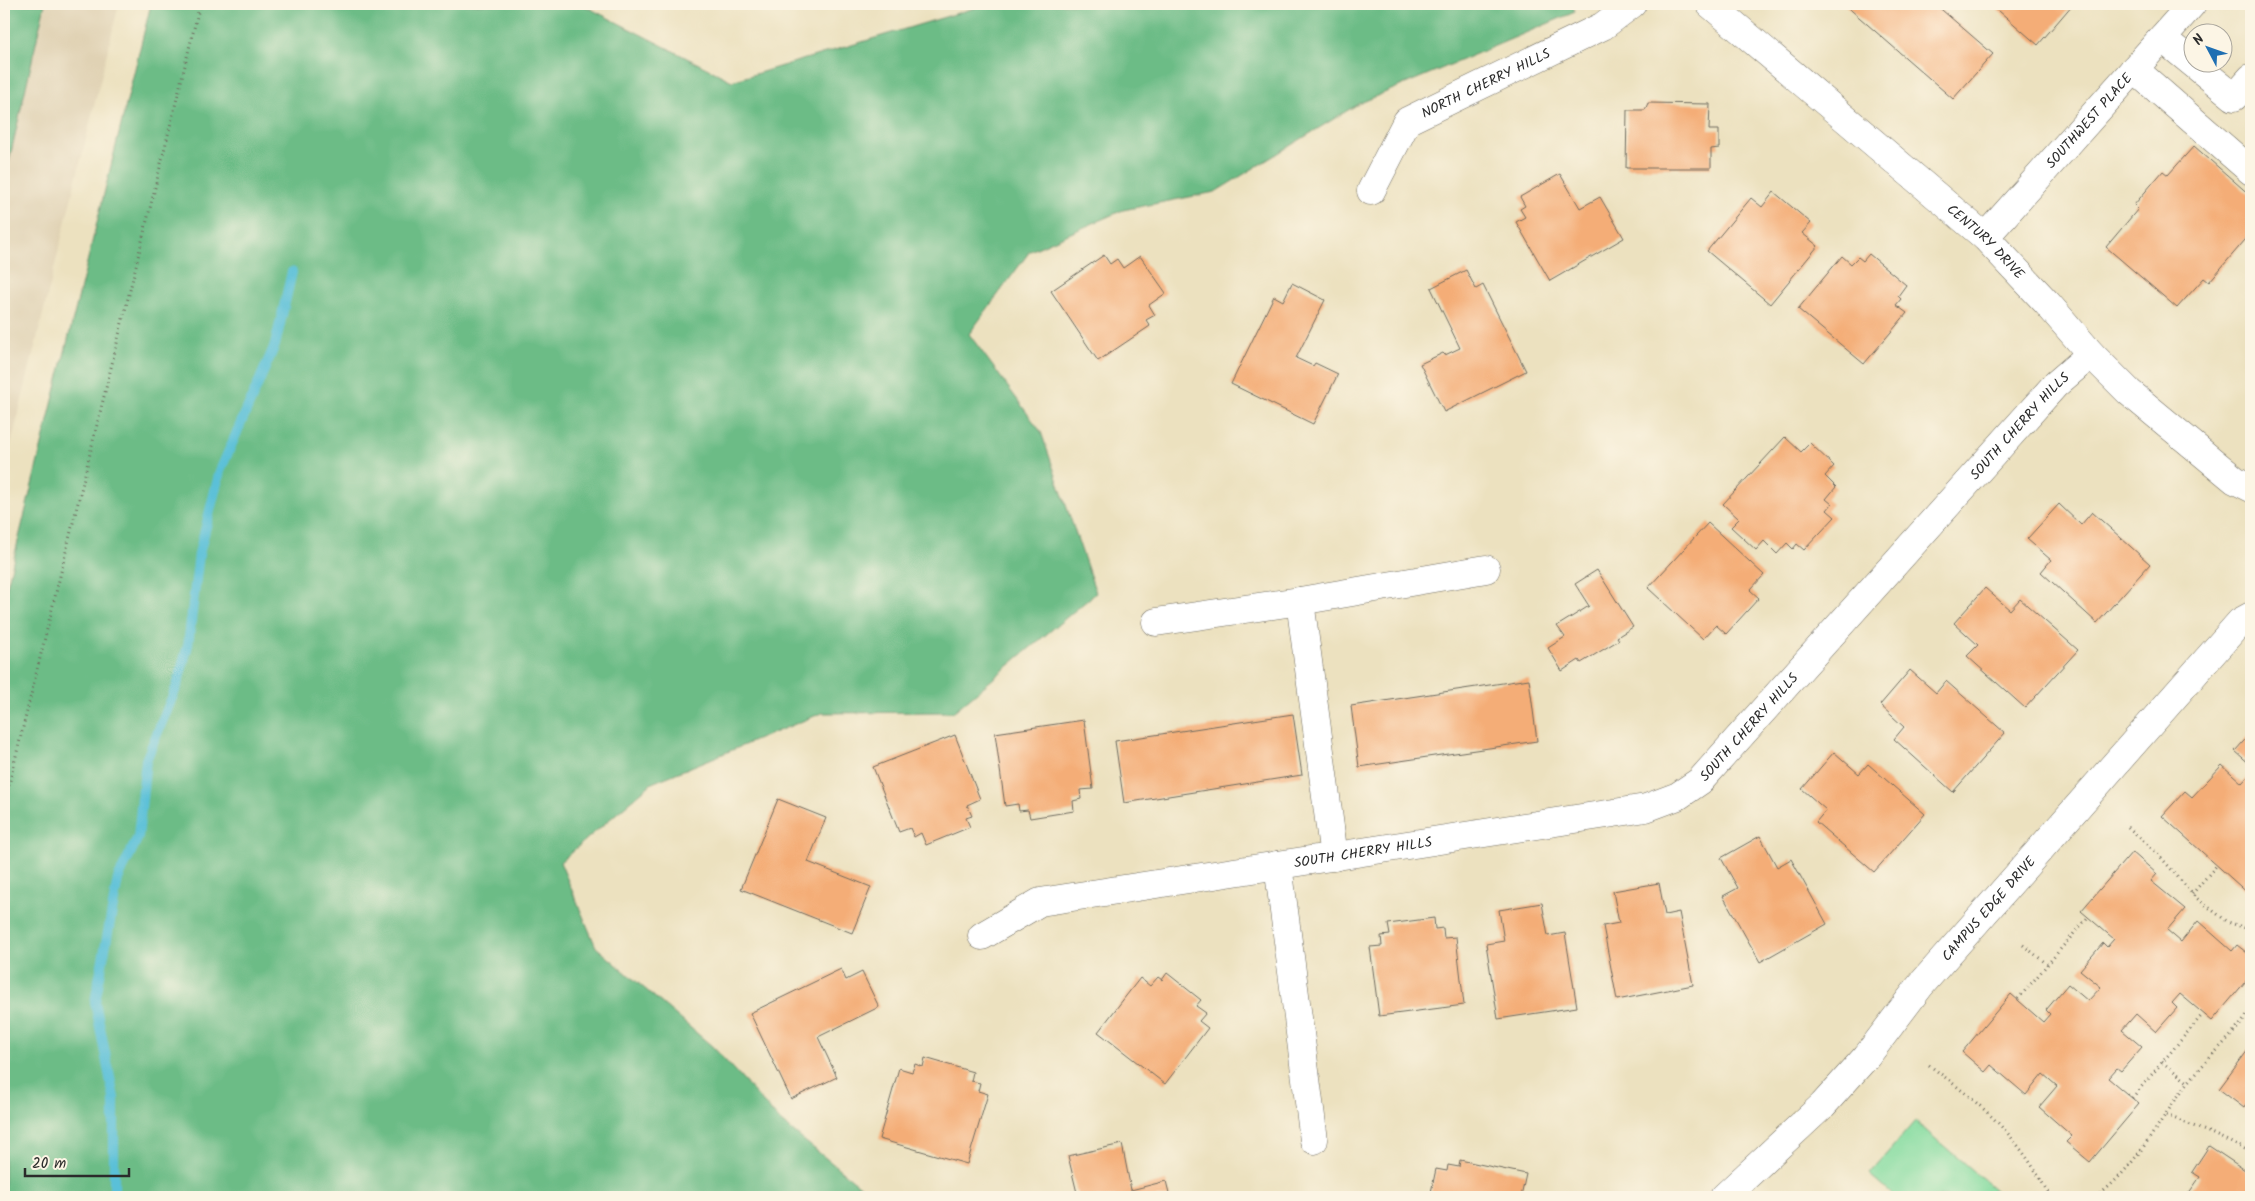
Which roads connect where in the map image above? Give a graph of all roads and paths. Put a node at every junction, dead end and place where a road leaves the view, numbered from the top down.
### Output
1 (200, 4) edge
2 (1632, 4) edge
3 (1710, 4) edge
4 (2192, 4) edge
5 (2162, 38) junction
6 (2134, 69) junction
7 (2251, 78) edge
8 (2251, 171) edge
9 (1372, 191) dead end
10 (1985, 237) junction
11 (2091, 354) junction
12 (2251, 488) edge
13 (1486, 569) dead end
14 (1300, 601) junction
15 (2251, 616) edge
16 (1156, 622) dead end
17 (4, 805) edge
18 (2128, 827) dead end
19 (1334, 857) junction
20 (1278, 865) junction
21 (2217, 865) dead end
22 (2192, 894) junction
23 (2088, 916) dead end
24 (2251, 930) edge
25 (982, 936) dead end
26 (2023, 945) dead end
27 (2047, 964) junction
28 (2018, 999) dead end
29 (2251, 1010) edge
30 (2203, 1014) dead end
31 (2162, 1062) junction
32 (1929, 1065) dead end
33 (2189, 1083) junction
34 (2132, 1098) dead end
35 (2166, 1115) junction
36 (1314, 1140) dead end
37 (2251, 1152) edge
38 (1724, 1197) edge
39 (2050, 1197) edge
40 (2096, 1197) edge

1 - 17 path
2 - 9 street, NORTH CHERRY HILLS
3 - 10 street, CENTURY DRIVE
4 - 5 street, SOUTHWEST PLACE
5 - 6 street, SOUTHWEST PLACE
5 - 7 street
6 - 8 street
6 - 10 street, SOUTHWEST PLACE
10 - 11 street, CENTURY DRIVE
11 - 12 street, CENTURY DRIVE
11 - 19 street, SOUTH CHERRY HILLS
13 - 14 street
14 - 16 street
14 - 19 street
15 - 38 street, CAMPUS EDGE DRIVE
18 - 22 path
19 - 20 street, SOUTH CHERRY HILLS
20 - 25 street, SOUTH CHERRY HILLS
20 - 36 street, SOUTH CHERRY HILLS
21 - 22 path
22 - 24 path
23 - 27 path
26 - 27 path
27 - 28 path
29 - 33 path
30 - 31 path
31 - 33 path
31 - 34 path
32 - 39 path
33 - 35 path
35 - 37 path
35 - 40 path

